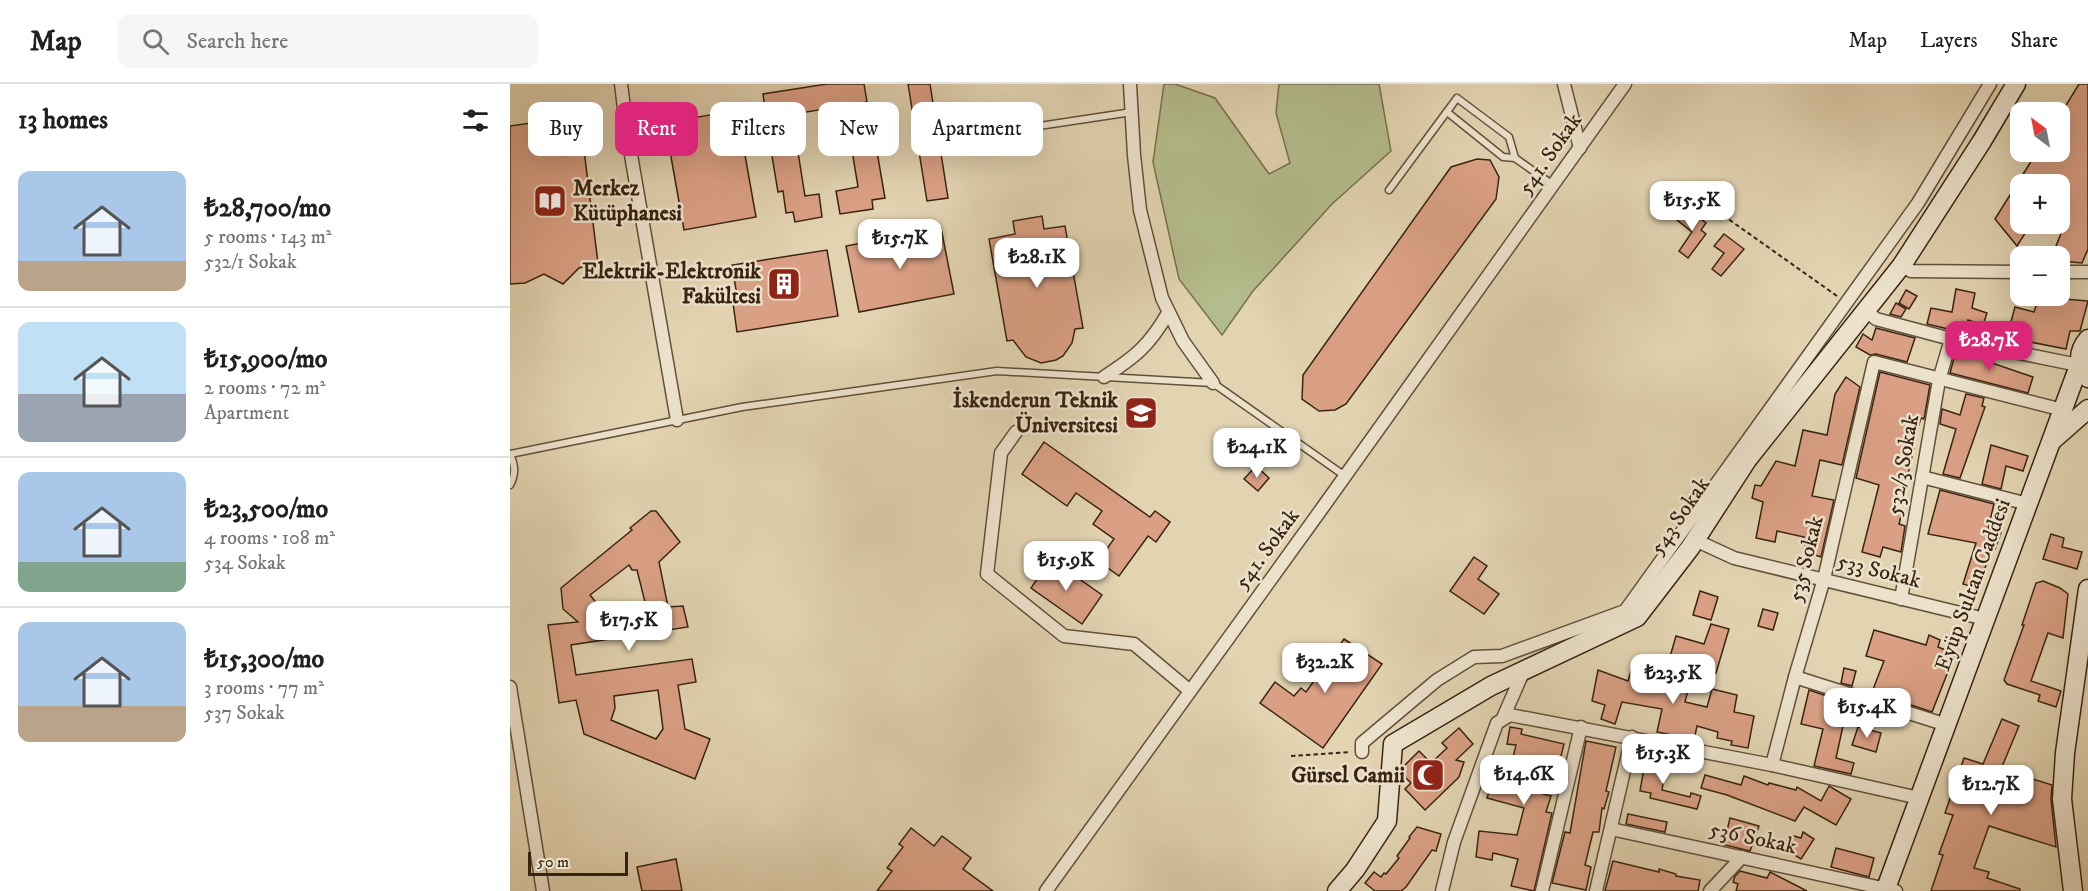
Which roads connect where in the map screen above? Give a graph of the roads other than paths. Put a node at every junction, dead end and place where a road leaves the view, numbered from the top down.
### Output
1 (621, 84) edge
2 (1130, 84) edge
3 (1564, 84) edge
4 (1625, 84) edge
5 (1990, 84) edge
6 (2016, 84) edge
7 (1132, 112) junction
8 (1447, 112) junction
9 (1043, 125) edge
10 (1580, 148) junction
11 (1515, 158) junction
12 (1553, 186) junction
13 (1389, 190) dead end
14 (1902, 265) junction
15 (2010, 272) edge
16 (2070, 272) edge
17 (2088, 272) edge
18 (1866, 311) junction
19 (1168, 313) junction
20 (1951, 339) junction
21 (2088, 339) edge
22 (2082, 369) edge
23 (1104, 377) junction
24 (1939, 380) junction
25 (1213, 383) junction
26 (2088, 409) edge
27 (2063, 410) junction
28 (677, 420) junction
29 (1016, 432) dead end
30 (2050, 442) junction
31 (510, 454) edge
32 (1345, 476) junction
33 (1922, 477) junction
34 (510, 485) edge
35 (2028, 504) junction
36 (1695, 540) junction
37 (1824, 579) junction
38 (2088, 589) edge
39 (1901, 598) junction
40 (1985, 619) junction
41 (2085, 655) edge
42 (1524, 670) junction
43 (1795, 677) junction
44 (510, 687) edge
45 (1190, 691) junction
46 (1506, 716) junction
47 (1947, 725) junction
48 (1581, 727) junction
49 (1632, 737) junction
50 (1362, 752) road end
51 (1772, 765) junction
52 (1919, 798) junction
53 (1611, 829) junction
54 (1742, 857) junction
55 (1889, 890) edge
56 (543, 891) edge
57 (1046, 891) edge
58 (1337, 891) edge
59 (1442, 891) edge
60 (1542, 891) edge
61 (1596, 891) edge
62 (1710, 891) edge
63 (2073, 891) edge

1 - 28 street
2 - 7 street
3 - 10 street
4 - 10 street, 541. Sokak
5 - 50 street
6 - 14 street, 543 Sokak
7 - 9 lane
7 - 19 street
8 - 11 lane
8 - 11 lane
8 - 13 lane
10 - 12 street, 541. Sokak
11 - 12 lane
12 - 32 street, 541. Sokak
14 - 15 street
14 - 18 street, 543 Sokak
16 - 17 street
18 - 20 street
18 - 36 street, 543 Sokak
19 - 23 street
19 - 25 street
20 - 22 street
20 - 24 street, 532/3 Sokak
21 - 22 street, Eyüp Sultan Caddesi
22 - 27 street, Eyüp Sultan Caddesi
23 - 25 lane
23 - 28 lane
24 - 27 street
24 - 33 street, 532/3 Sokak
24 - 37 street, 535 Sokak
25 - 32 lane
26 - 30 street
27 - 30 street, Eyüp Sultan Caddesi
28 - 31 lane
29 - 45 street
30 - 35 street, Eyüp Sultan Caddesi
31 - 34 lane
32 - 45 street, 541. Sokak
33 - 35 street
33 - 39 street, 532/3 Sokak
35 - 40 street, Eyüp Sultan Caddesi
36 - 37 street, 533 Sokak
36 - 42 street, 543 Sokak
37 - 39 street, 533 Sokak
37 - 43 street, 535 Sokak
38 - 41 street
39 - 40 street, 533 Sokak
40 - 47 street, Eyüp Sultan Caddesi
41 - 63 street
42 - 46 street
42 - 58 street, 543 Sokak
43 - 47 street
43 - 51 street, 535 Sokak
44 - 56 street
45 - 57 street, 541. Sokak
46 - 48 street
46 - 59 street
47 - 52 street, Eyüp Sultan Caddesi
48 - 49 street
48 - 60 street
49 - 51 street
49 - 53 street
51 - 52 street
52 - 55 street, Eyüp Sultan Caddesi
53 - 54 street, 536 Sokak
53 - 61 street
54 - 55 street, 536 Sokak
54 - 62 street

